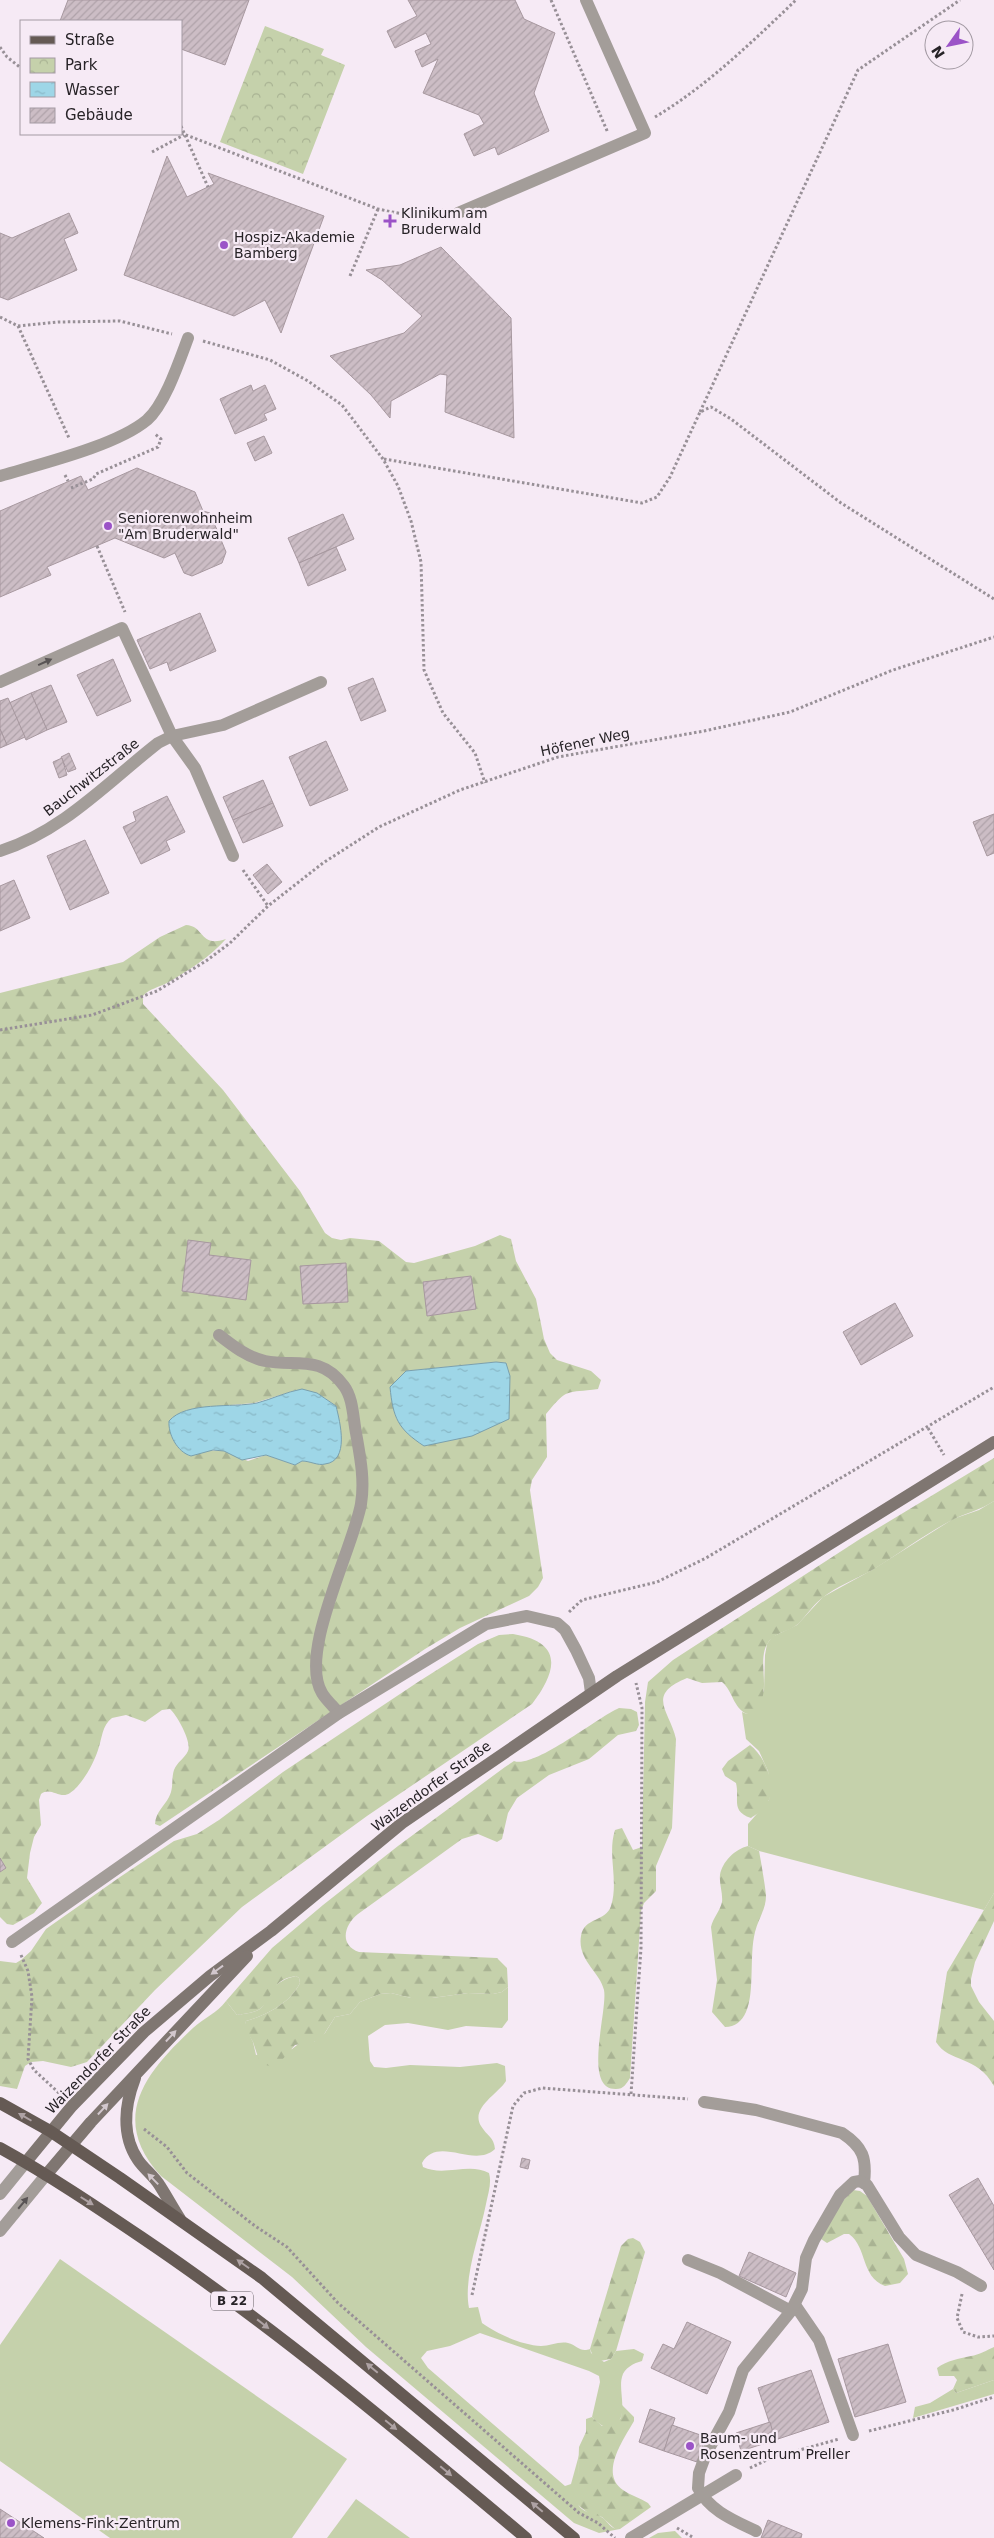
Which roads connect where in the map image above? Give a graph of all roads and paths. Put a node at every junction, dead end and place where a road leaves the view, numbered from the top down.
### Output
1 (551, 0) edge
2 (586, 0) edge
3 (960, 0) edge
4 (0, 47) edge
5 (20, 67) edge
6 (183, 134) edge
7 (181, 135) edge
8 (610, 137) dead end
9 (152, 152) dead end
10 (208, 187) dead end
11 (378, 209) junction
12 (455, 210) joint
13 (350, 276) dead end
14 (0, 317) edge
15 (18, 326) junction
16 (188, 338) junction
17 (700, 412) junction
18 (148, 419) junction
19 (75, 452) junction
20 (383, 459) junction
21 (0, 476) edge
22 (71, 488) dead end
23 (96, 546) dead end
24 (994, 599) edge
25 (122, 628) junction
26 (994, 637) edge
27 (0, 682) edge
28 (322, 682) dead end
29 (172, 736) junction
30 (485, 783) junction
31 (0, 851) edge
32 (233, 856) joint
33 (268, 906) junction
34 (0, 1030) edge
35 (219, 1335) dead end
36 (994, 1387) edge
37 (928, 1428) junction
38 (994, 1442) edge
39 (952, 1468) junction
40 (557, 1623) junction
41 (628, 1669) junction
42 (591, 1693) junction
43 (339, 1713) junction
44 (270, 1931) junction
45 (12, 1942) joint
46 (34, 2070) dead end
47 (138, 2071) junction
48 (632, 2094) junction
49 (704, 2102) joint
50 (0, 2103) edge
51 (126, 2122) junction
52 (50, 2131) junction
53 (71, 2146) junction
54 (0, 2148) edge
55 (26, 2162) junction
56 (46, 2175) junction
57 (864, 2183) junction
58 (0, 2194) edge
59 (180, 2219) junction
60 (0, 2231) edge
61 (688, 2260) dead end
62 (969, 2278) junction
63 (981, 2286) dead end
64 (472, 2295) dead end
65 (793, 2308) junction
66 (994, 2336) edge
67 (994, 2396) edge
68 (853, 2436) junction
69 (736, 2475) joint
70 (701, 2495) junction
71 (756, 2531) dead end
72 (526, 2538) edge
73 (574, 2538) edge
74 (615, 2538) edge
75 (631, 2538) edge

1 - 8 path
2 - 12 street
3 - 17 path
4 - 5 path
6 - 10 path
6 - 11 path
7 - 9 path
11 - 12 path
11 - 13 path
14 - 15 path
15 - 16 path
15 - 19 path
16 - 18 street
16 - 20 path
17 - 20 path
17 - 24 path
18 - 19 street
18 - 22 path
19 - 21 street
20 - 30 path
23 - 25 path
27 -> 25 street
25 - 29 street
26 - 30 path, Höfener Weg
28 - 29 street, Bauchwitzstraße
29 - 31 street, Bauchwitzstraße
29 - 32 street
30 - 33 path, Höfener Weg
32 - 33 path
33 - 34 path, Höfener Weg
35 - 43 street
36 - 37 path
37 - 39 path
37 - 40 path
38 - 39 main road, Waizendorfer Straße
39 - 41 main road, Waizendorfer Straße
40 - 42 street
40 - 43 street
41 - 42 main road, Waizendorfer Straße
41 - 48 path
42 - 44 main road, Waizendorfer Straße
43 - 45 street
47 -> 44 main road, Waizendorfer Straße
44 -> 52 main road, Waizendorfer Straße
45 - 46 path
47 - 51 main road
53 -> 47 main road, Waizendorfer Straße
48 - 49 path
48 - 64 path
49 - 57 street
52 -> 50 main road, B 22
59 -> 51 main road
51 - 74 path
52 - 53 main road, B 22
52 - 55 main road, Waizendorfer Straße
53 - 56 main road, Waizendorfer Straße
53 - 59 main road, B 22
54 - 55 main road, B 22
55 - 56 main road, B 22
55 - 58 street
60 -> 56 street
56 -> 72 main road, B 22
57 - 62 street
57 - 65 street
73 -> 59 main road, B 22
61 - 65 street
62 - 63 street
62 - 66 path
65 - 68 street
65 - 70 street
67 - 68 path
68 - 69 path
69 - 70 street
70 - 71 street
70 - 75 street

